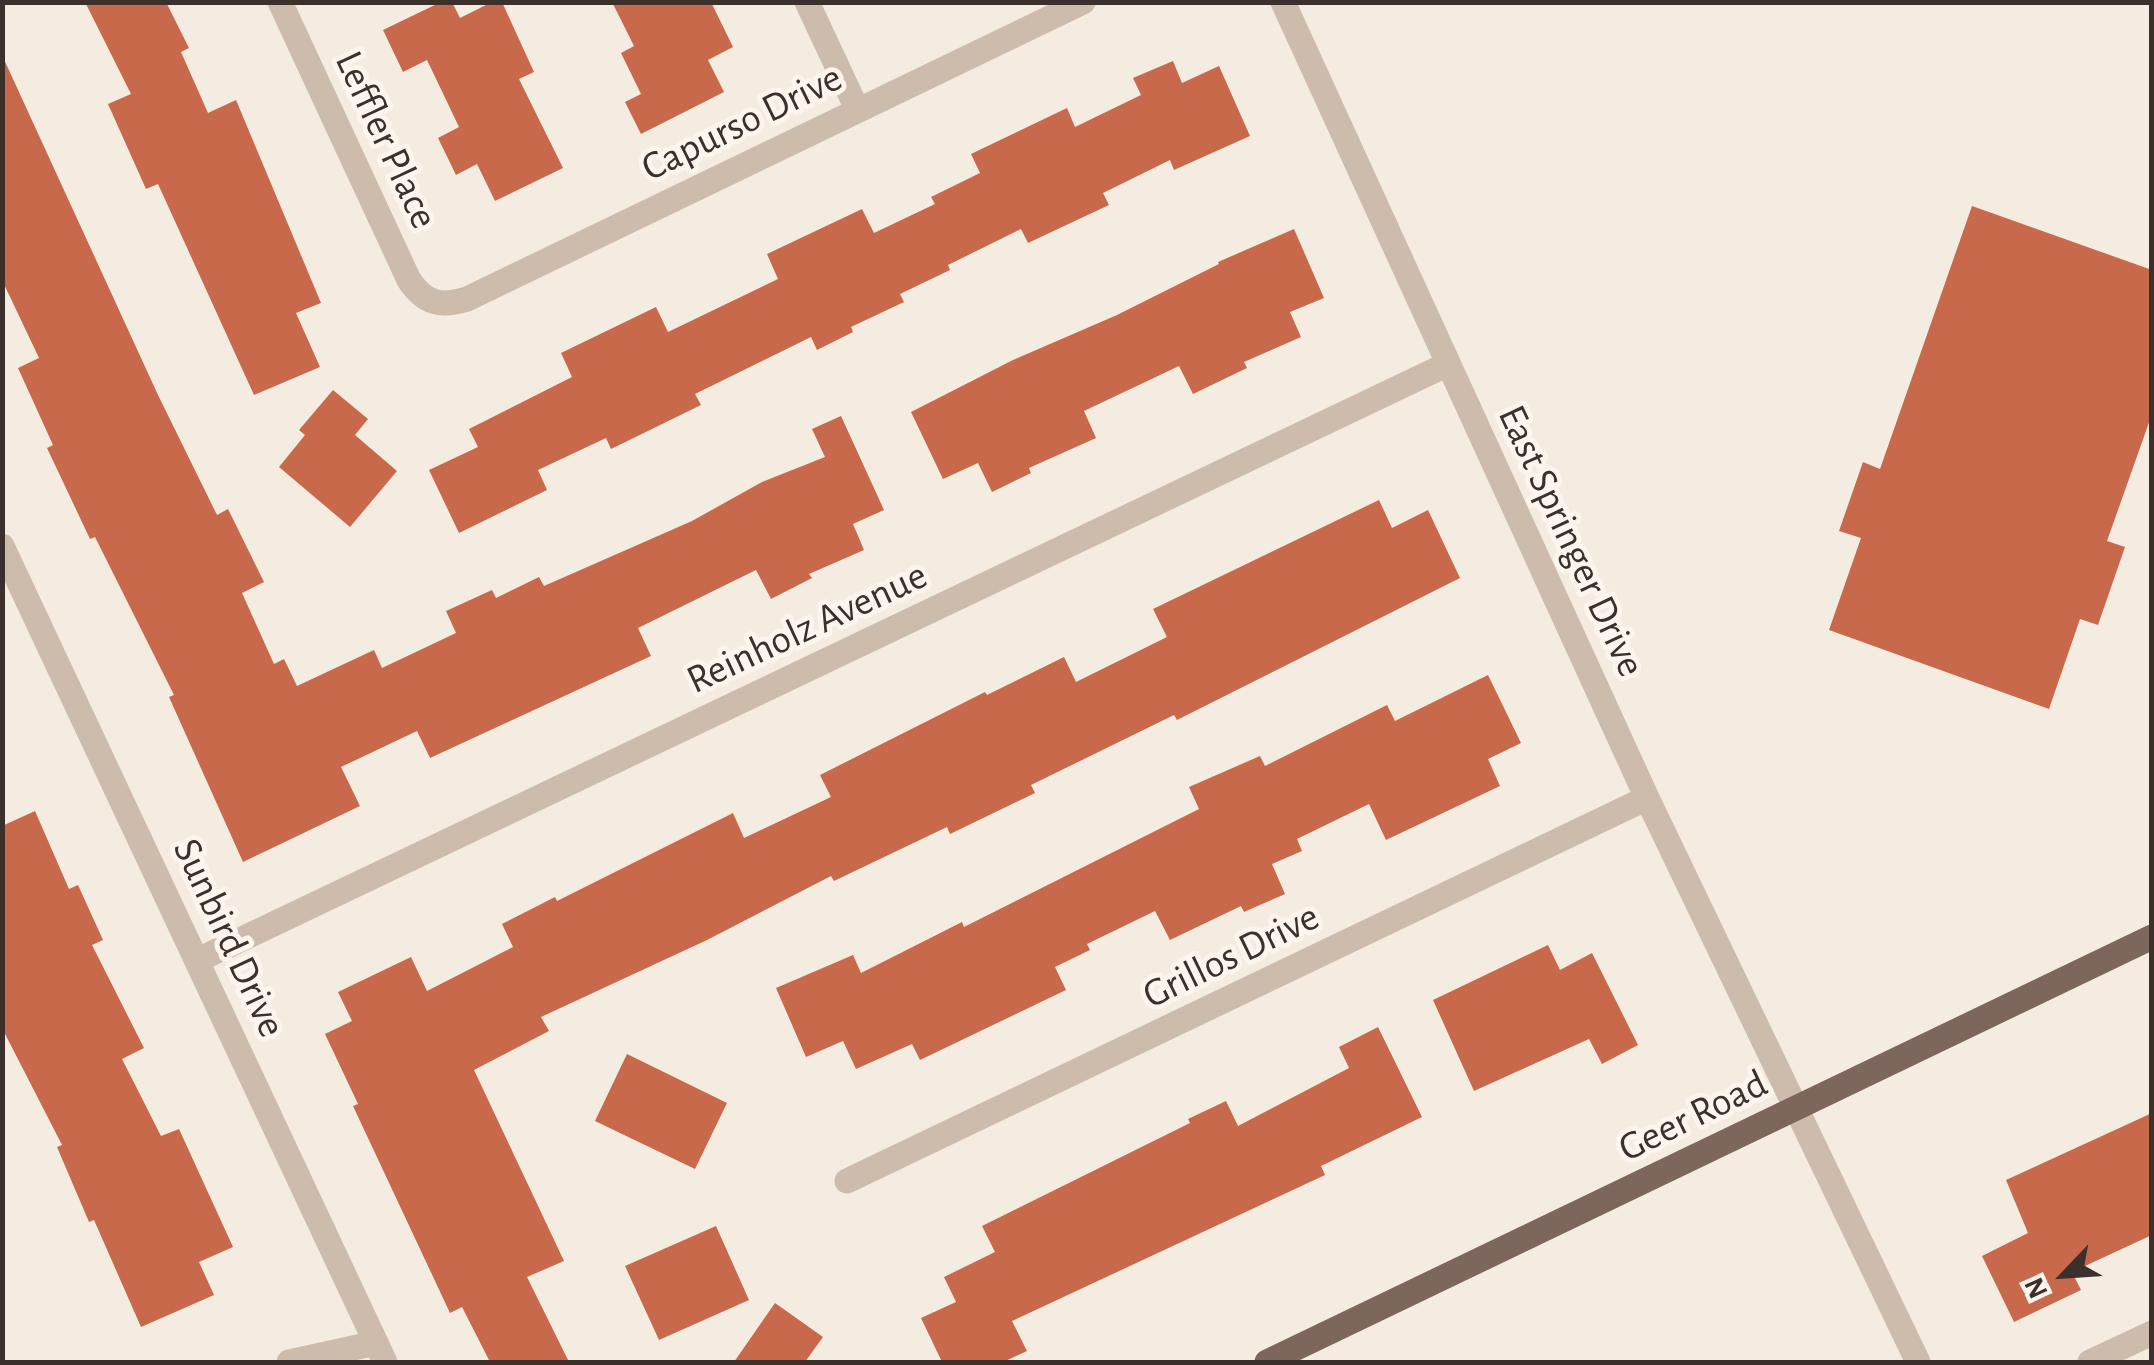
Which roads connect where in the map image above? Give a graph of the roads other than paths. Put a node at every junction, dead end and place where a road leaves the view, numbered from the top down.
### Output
1 (280, 2) edge
2 (807, 2) edge
3 (1083, 2) edge
4 (1283, 2) edge
5 (857, 109) junction
6 (432, 303) joint
7 (1448, 364) junction
8 (2, 546) edge
9 (1647, 798) junction
10 (2152, 937) edge
11 (198, 960) junction
12 (1796, 1108) junction
13 (847, 1181) dead end
14 (2152, 1333) edge
15 (381, 1353) edge
16 (289, 1362) edge
17 (1267, 1362) edge
18 (1918, 1362) edge
19 (2090, 1362) edge

1 - 6 street, Leffler Place
2 - 5 street
3 - 5 street, Capurso Drive
4 - 7 street, East Springer Drive
5 - 6 street, Capurso Drive
7 - 9 street, East Springer Drive
7 - 11 street, Reinholz Avenue
8 - 11 street, Sunbird Drive
9 - 12 street, East Springer Drive
9 - 13 street, Grillos Drive
10 - 12 main road, Geer Road
11 - 15 street, Sunbird Drive
12 - 17 main road, Geer Road
12 - 18 street, East Springer Drive
14 - 19 street
15 - 16 street

